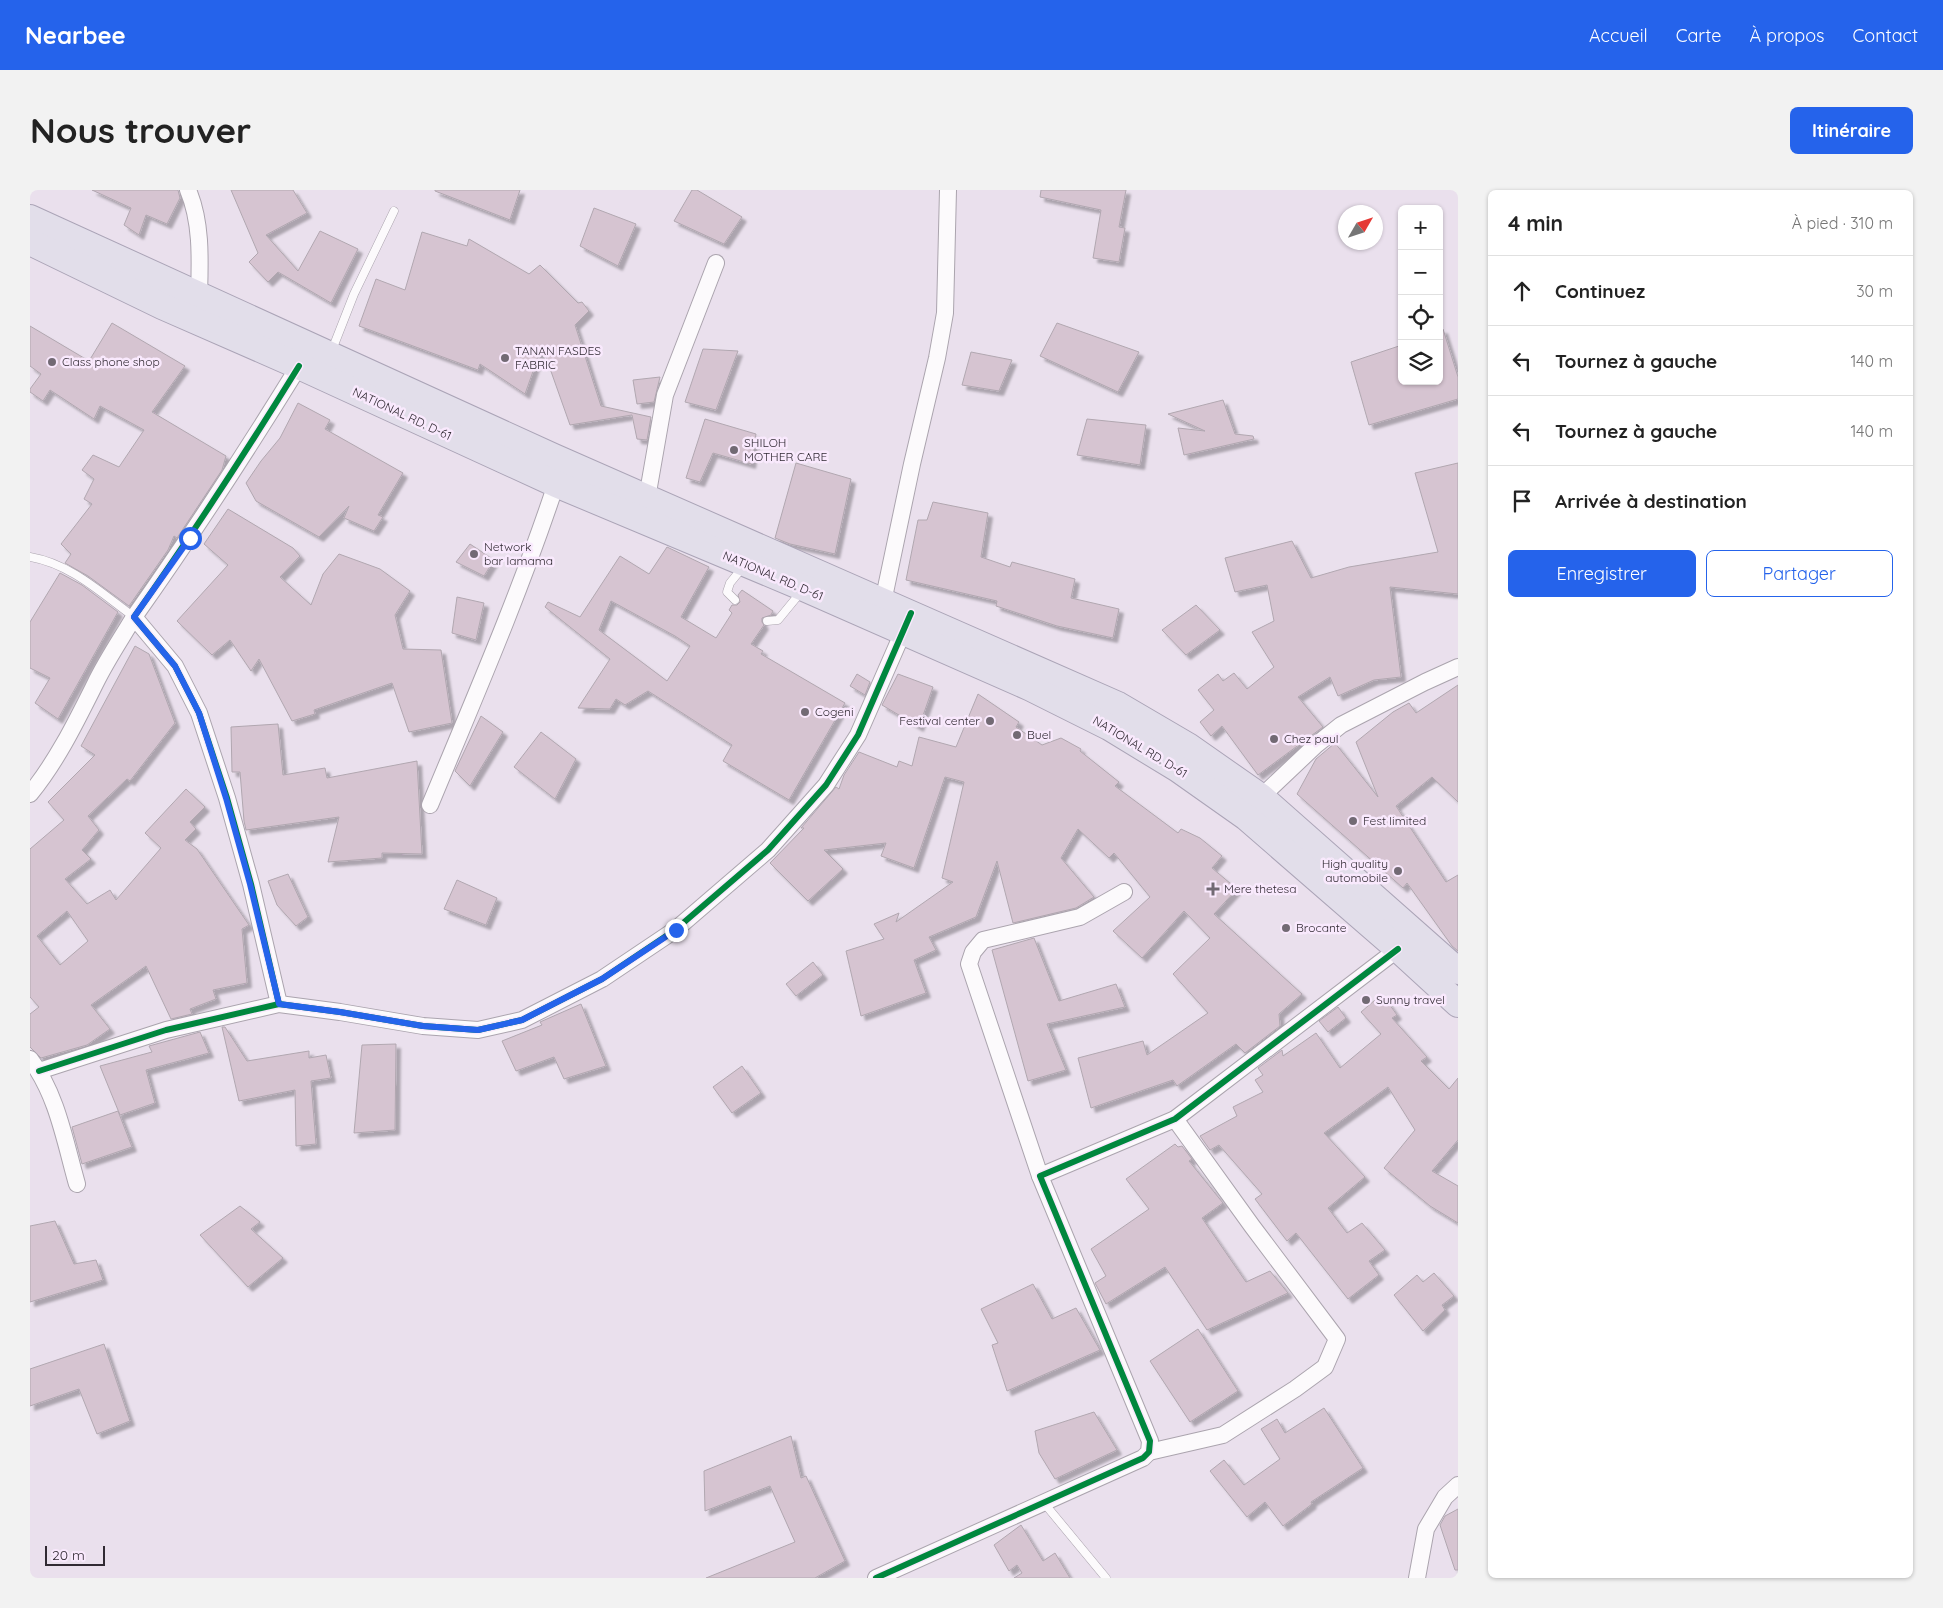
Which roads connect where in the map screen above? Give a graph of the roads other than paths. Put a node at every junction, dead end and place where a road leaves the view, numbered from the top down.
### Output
1 (188, 190) edge
2 (948, 190) edge
3 (394, 211) dead end
4 (30, 218) edge
5 (30, 242) edge
6 (716, 263) dead end
7 (199, 296) junction
8 (330, 355) junction
9 (299, 366) junction
10 (556, 484) junction
11 (647, 498) junction
12 (30, 557) edge
13 (746, 564) junction
14 (804, 588) junction
15 (735, 600) dead end
16 (883, 602) junction
17 (134, 617) junction
18 (767, 620) dead end
19 (907, 623) junction
20 (1458, 667) edge
21 (30, 794) edge
22 (1261, 797) junction
23 (430, 805) dead end
24 (1124, 892) dead end
25 (1398, 949) junction
26 (1458, 971) edge
27 (279, 1004) junction
28 (1458, 1004) edge
29 (35, 1065) edge
30 (1175, 1119) junction
31 (1040, 1176) junction
32 (77, 1184) dead end
33 (1149, 1452) junction
34 (1458, 1485) edge
35 (1044, 1503) junction
36 (876, 1578) edge
37 (1106, 1578) edge
38 (1417, 1578) edge

1 - 7 street
2 - 16 street
3 - 8 lane
4 - 7 highway, NATIONAL RD. D-61
5 - 9 highway, NATIONAL RD. D-61
6 - 11 street
7 - 8 highway, NATIONAL RD. D-61
8 - 11 highway, NATIONAL RD. D-61
9 - 10 highway, NATIONAL RD. D-61
9 - 17 street
10 - 13 highway, NATIONAL RD. D-61
10 - 23 street
11 - 16 highway, NATIONAL RD. D-61
12 - 17 lane
13 - 14 highway, NATIONAL RD. D-61
13 - 15 lane
14 - 18 lane
14 - 19 highway, NATIONAL RD. D-61
16 - 19 highway, NATIONAL RD. D-61
17 - 21 street
17 - 27 street
19 - 22 highway, NATIONAL RD. D-61
19 - 25 highway, NATIONAL RD. D-61
19 - 27 street
20 - 22 street
22 - 26 highway, NATIONAL RD. D-61
24 - 31 street
25 - 28 highway, NATIONAL RD. D-61
25 - 30 street
27 - 29 street
29 - 32 street
30 - 31 street
30 - 33 street
31 - 33 street
33 - 35 street
34 - 38 street
35 - 36 street
35 - 37 lane

